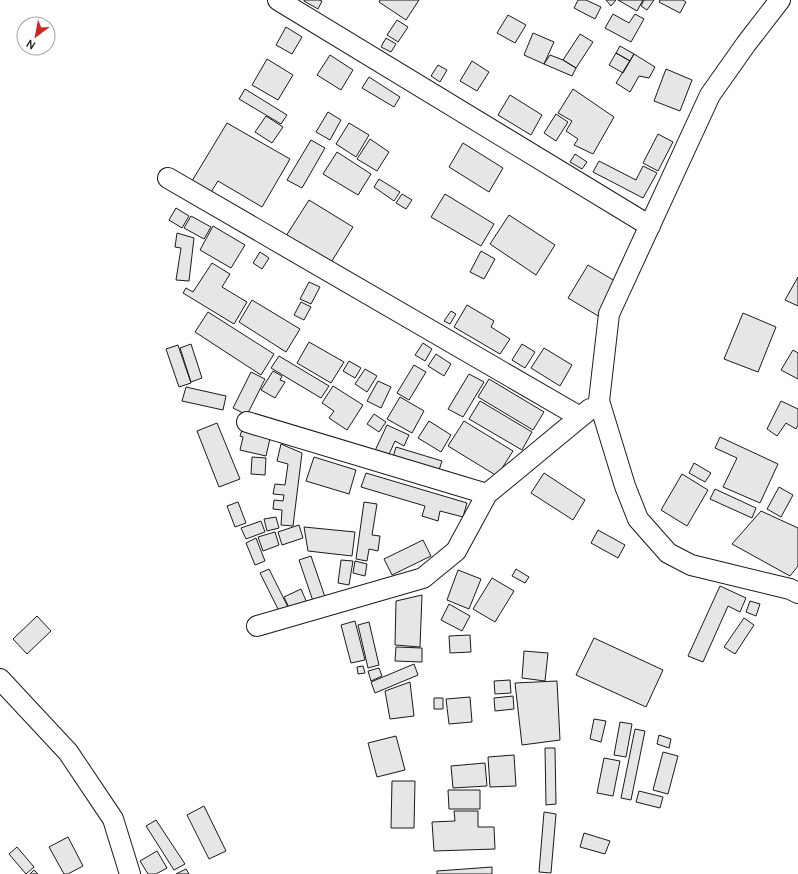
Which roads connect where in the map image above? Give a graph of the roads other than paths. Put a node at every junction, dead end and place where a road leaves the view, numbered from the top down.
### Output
1 (278, 0) edge
2 (780, 0) edge
3 (168, 178) dead end
4 (650, 226) junction
5 (599, 401) junction
6 (580, 417) junction
7 (247, 422) dead end
8 (487, 494) junction
9 (795, 590) edge
10 (257, 626) dead end
11 (0, 679) edge
12 (130, 874) edge

1 - 4 street
2 - 4 street
3 - 6 street
4 - 5 street
5 - 6 street
5 - 9 street
6 - 8 street
7 - 8 street
8 - 10 street
11 - 12 street

